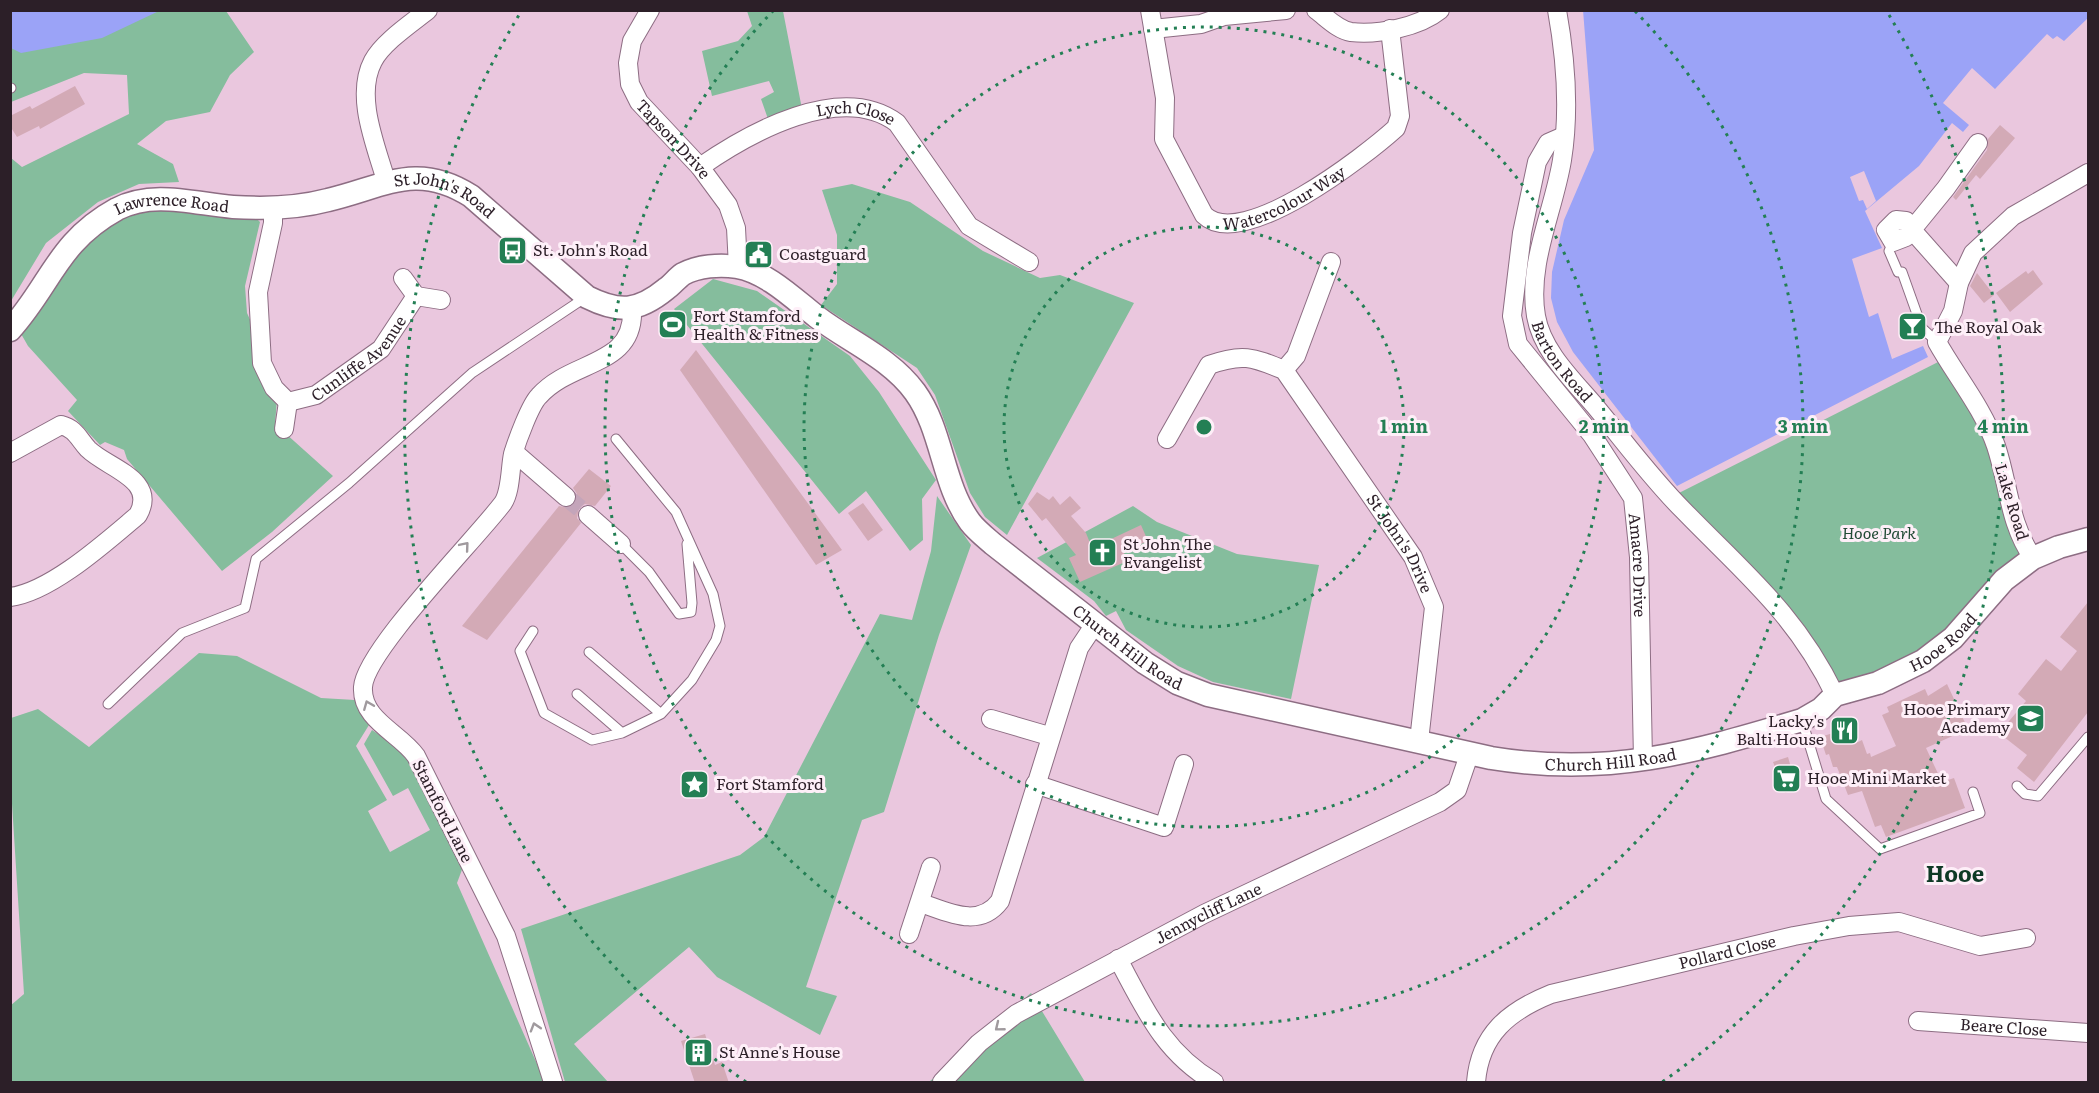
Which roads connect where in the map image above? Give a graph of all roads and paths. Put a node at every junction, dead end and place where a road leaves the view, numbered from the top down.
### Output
1 (428, 10) edge
2 (650, 10) edge
3 (1150, 10) edge
4 (1286, 10) edge
5 (1316, 10) edge
6 (1557, 10) edge
7 (1437, 11) edge
8 (1153, 29) junction
9 (1390, 29) junction
10 (1564, 136) junction
11 (1978, 143) dead end
12 (700, 167) junction
13 (2088, 173) edge
14 (387, 184) junction
15 (273, 207) junction
16 (1912, 230) junction
17 (1893, 242) joint
18 (1029, 262) dead end
19 (1331, 262) dead end
20 (738, 267) junction
21 (403, 278) dead end
22 (1959, 284) junction
23 (416, 296) junction
24 (587, 297) junction
25 (441, 300) dead end
26 (632, 309) junction
27 (10, 330) edge
28 (1937, 342) junction
29 (1284, 370) junction
30 (288, 402) junction
31 (284, 429) dead end
32 (616, 438) dead end
33 (1167, 439) dead end
34 (514, 452) junction
35 (10, 453) edge
36 (566, 497) tunnel mouth
37 (588, 515) tunnel mouth
38 (686, 536) junction
39 (2088, 539) edge
40 (621, 544) joint
41 (2033, 558) junction
42 (10, 597) edge
43 (1095, 624) junction
44 (533, 631) dead end
45 (589, 652) dead end
46 (577, 694) dead end
47 (1835, 695) junction
48 (108, 704) dead end
49 (661, 714) junction
50 (991, 719) dead end
51 (1792, 723) junction
52 (622, 733) junction
53 (1049, 736) junction
54 (2088, 737) edge
55 (1419, 741) junction
56 (1470, 752) junction
57 (1643, 760) junction
58 (1184, 764) dead end
59 (1035, 784) junction
60 (2017, 786) dead end
61 (1973, 792) dead end
62 (931, 867) dead end
63 (921, 903) junction
64 (909, 934) dead end
65 (2026, 938) dead end
66 (1118, 959) junction
67 (1918, 1021) dead end
68 (2088, 1033) edge
69 (553, 1083) edge
70 (942, 1083) edge
71 (1214, 1083) edge
72 (1476, 1083) edge

1 - 14 street, St John's Road
2 - 12 street, Tapson Drive
3 - 8 street, Watercolour Way
4 - 8 street
5 - 9 street
6 - 10 street, Barton Road
7 - 9 street
8 - 9 street, Watercolour Way
10 - 47 street, Barton Road
10 - 57 street, Amacre Drive
11 - 16 street
12 - 18 street, Lych Close
12 - 20 street, Tapson Drive
13 - 22 street
14 - 15 street, Lawrence Road
14 - 24 street, St John's Road
15 - 27 street, Lawrence Road
15 - 30 street, Cunliffe Avenue
16 - 17 street
16 - 22 street
17 - 28 lane
19 - 29 street
20 - 26 street, Church Hill Road
20 - 43 street, Church Hill Road
21 - 23 street, Cunliffe Avenue
22 - 28 street
23 - 25 street, Cunliffe Avenue
23 - 30 street, Cunliffe Avenue
24 - 26 street, St John's Road
24 - 48 lane
26 - 34 street, Stamford Lane
28 - 41 street, Lake Road
29 - 33 street
29 - 55 street, St John's Drive
30 - 31 street, Cunliffe Avenue
32 - 38 lane
34 - 36 street
69 -> 34 street, Stamford Lane
35 - 42 street
37 - 40 street
38 - 40 lane
38 - 49 lane
39 - 41 street, Hooe Road
41 - 47 street, Hooe Road
43 - 53 street
43 - 55 street, Church Hill Road
44 - 52 lane
45 - 49 lane
46 - 52 lane
47 - 51 street, Hooe Road
49 - 52 lane
50 - 53 street
51 - 57 street, Church Hill Road
51 - 61 lane
53 - 59 street
54 - 60 lane
55 - 56 street, Church Hill Road
56 - 57 street, Church Hill Road
56 - 66 street, Jennycliff Lane
58 - 59 street
59 - 63 street
62 - 63 street
63 - 64 street
65 - 72 street, Pollard Close
66 -> 70 street, Jennycliff Lane
66 - 71 street
67 - 68 street, Beare Close

